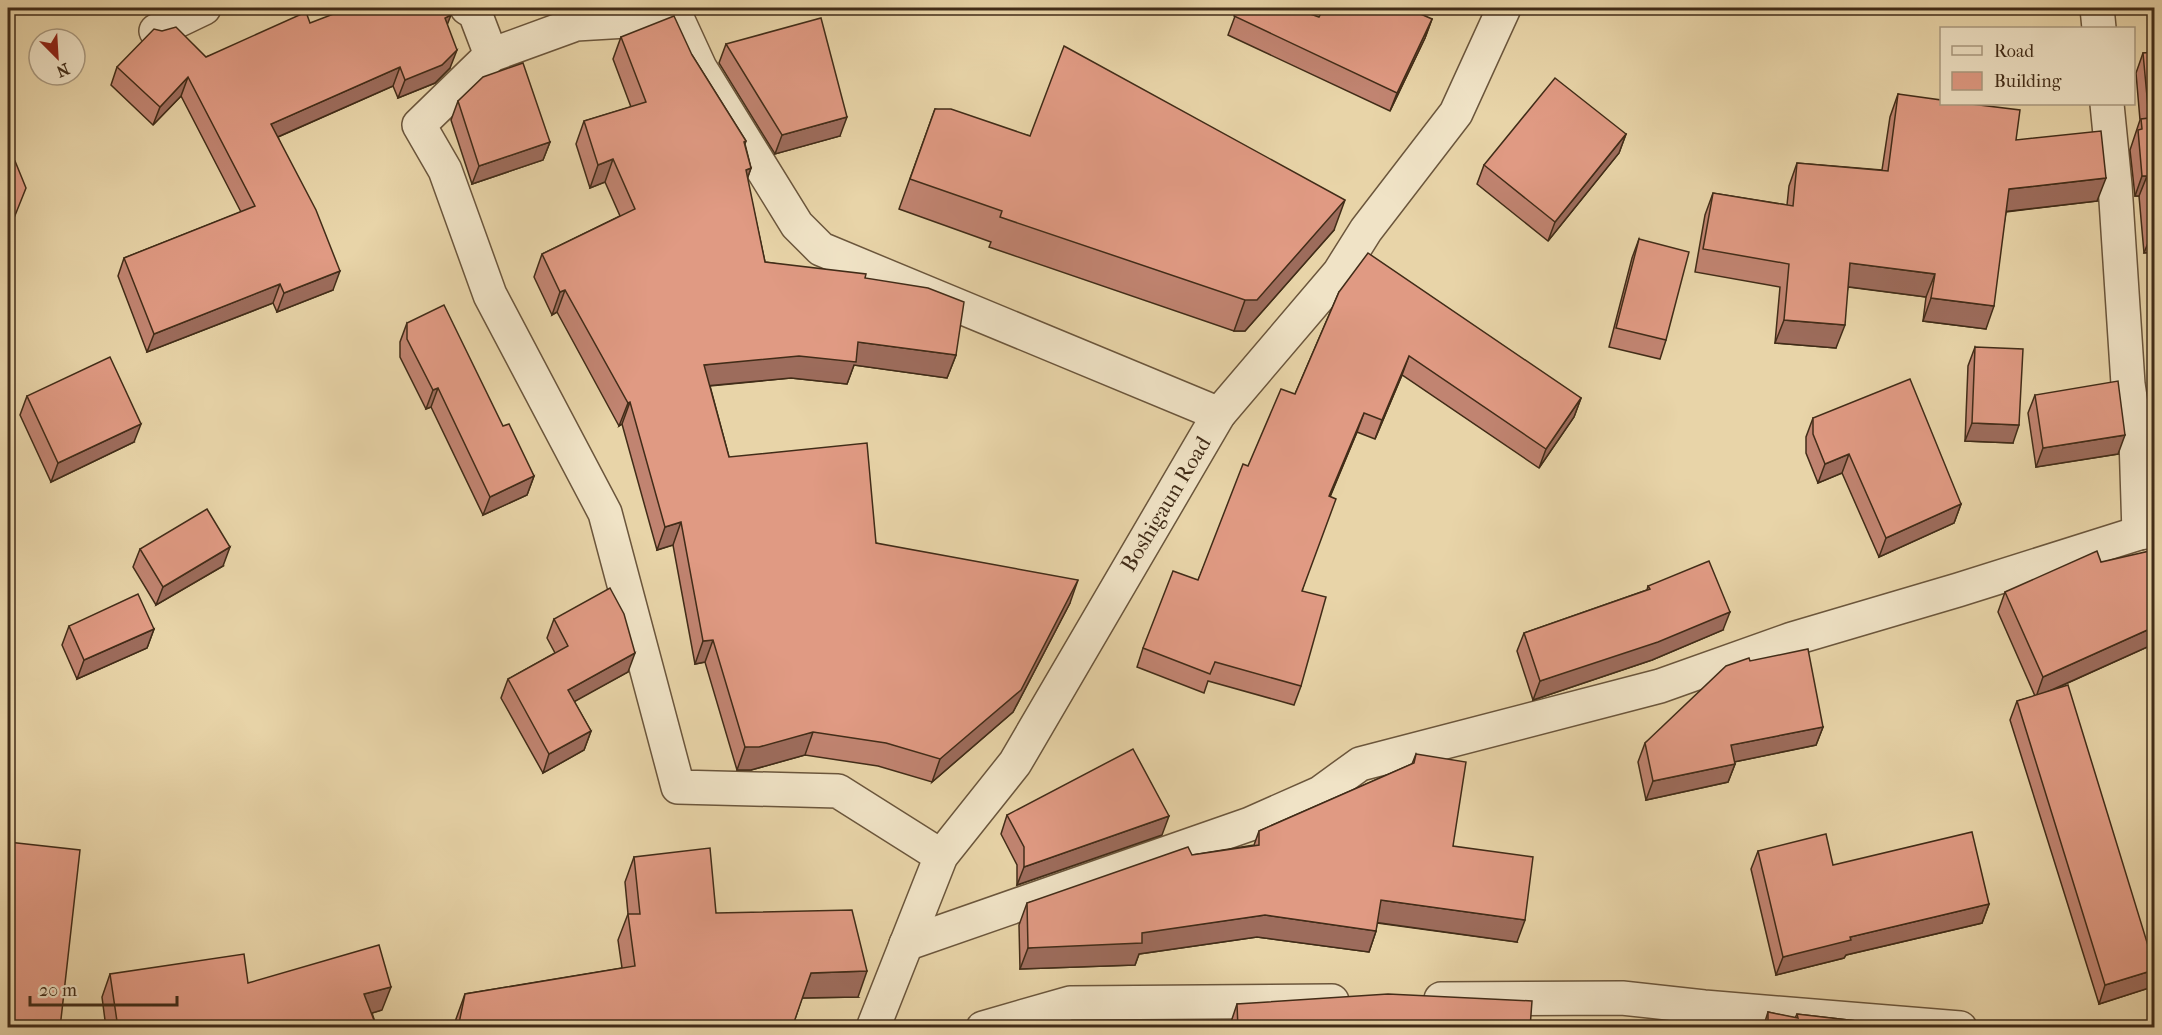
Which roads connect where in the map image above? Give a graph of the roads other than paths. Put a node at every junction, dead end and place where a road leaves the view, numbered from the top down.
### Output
1 (204, 8) edge
2 (467, 8) edge
3 (1504, 8) edge
4 (2097, 8) edge
5 (2099, 27) edge
6 (156, 31) edge
7 (491, 54) junction
8 (2107, 105) edge
9 (1219, 414) junction
10 (2146, 532) edge
11 (941, 856) junction
12 (906, 944) junction
13 (1358, 1000) edge
14 (1406, 1000) edge
15 (873, 1028) edge
16 (983, 1028) edge
17 (1960, 1028) edge

1 - 6 street
2 - 7 street
3 - 9 street, Boshigaun Road
4 - 5 street
7 - 9 street
7 - 11 street
8 - 10 street
9 - 11 street, Boshigaun Road
10 - 12 street
11 - 12 street, Boshigaun Road
12 - 15 street, Boshigaun Road
13 - 16 street
14 - 17 street

